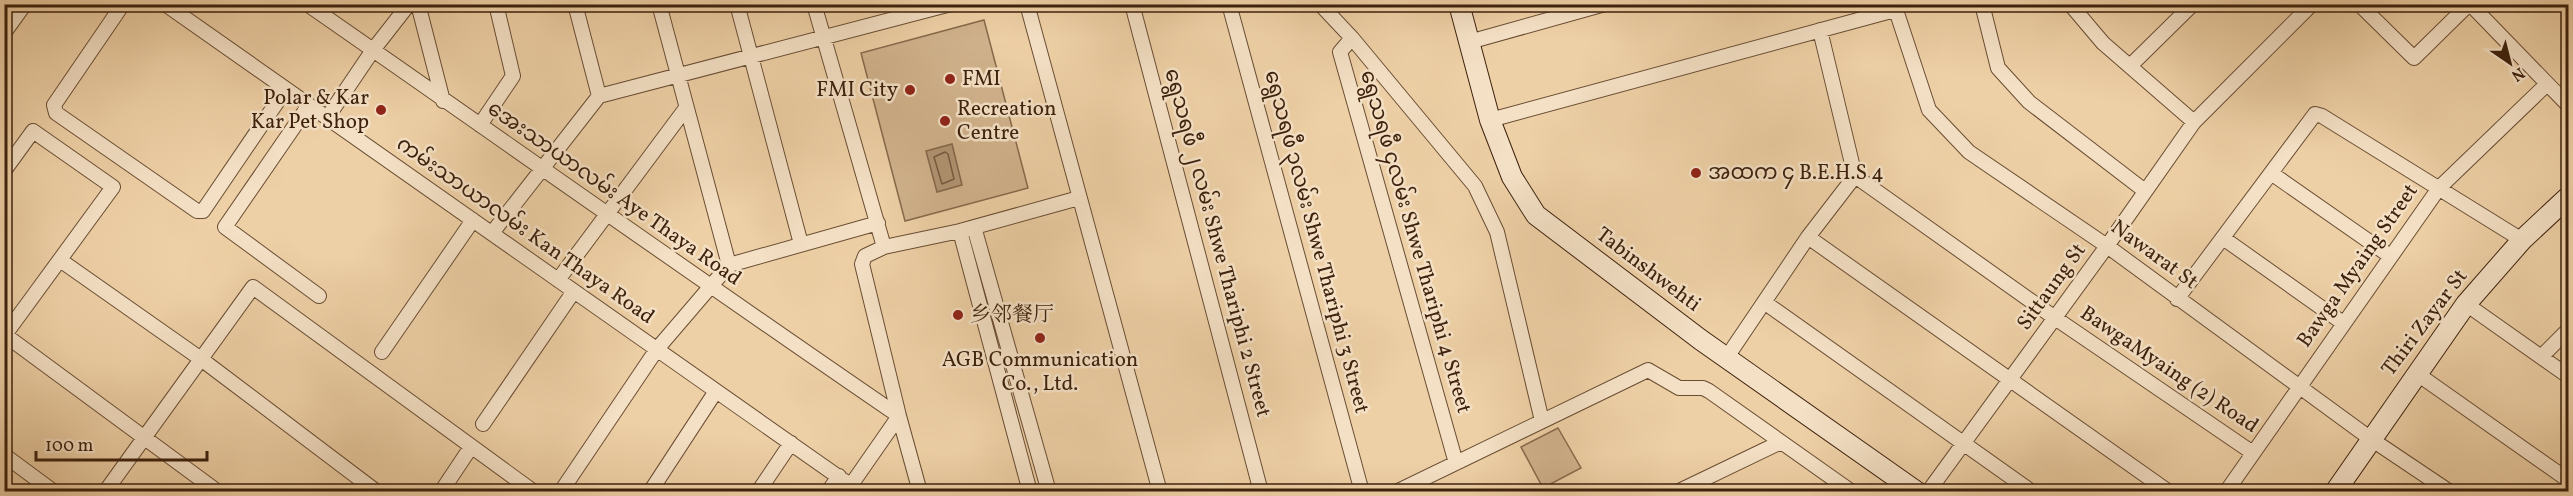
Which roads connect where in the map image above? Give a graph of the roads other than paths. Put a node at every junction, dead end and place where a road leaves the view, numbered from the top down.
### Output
1 (25, 4) edge
2 (123, 4) edge
3 (165, 4) edge
4 (307, 4) edge
5 (409, 4) edge
6 (418, 4) edge
7 (496, 4) edge
8 (575, 4) edge
9 (659, 4) edge
10 (737, 4) edge
11 (814, 4) edge
12 (951, 4) edge
13 (1027, 4) edge
14 (1132, 4) edge
15 (1229, 4) edge
16 (1320, 4) edge
17 (1459, 4) edge
18 (1605, 4) edge
19 (1982, 4) edge
20 (2070, 4) edge
21 (2193, 4) edge
22 (2312, 4) edge
23 (2359, 4) edge
24 (2470, 4) edge
25 (1894, 7) edge
26 (922, 8) edge
27 (898, 11) edge
28 (1820, 30) junction
29 (4, 33) edge
30 (1353, 38) junction
31 (824, 39) junction
32 (1469, 42) junction
33 (373, 50) junction
34 (751, 57) junction
35 (2130, 66) junction
36 (678, 76) junction
37 (2547, 84) junction
38 (286, 89) junction
39 (599, 96) junction
40 (443, 101) junction
41 (309, 105) junction
42 (2568, 105) edge
43 (687, 108) junction
44 (327, 118) junction
45 (1490, 120) junction
46 (2194, 122) junction
47 (480, 125) junction
48 (542, 169) junction
49 (4, 171) edge
50 (2271, 173) junction
51 (1855, 176) junction
52 (2439, 188) junction
53 (2145, 191) junction
54 (2568, 197) edge
55 (1079, 198) junction
56 (608, 213) junction
57 (473, 220) junction
58 (878, 223) junction
59 (974, 227) junction
60 (960, 231) junction
61 (492, 233) junction
62 (1808, 237) junction
63 (2223, 237) junction
64 (2522, 240) junction
65 (801, 244) junction
66 (2107, 246) junction
67 (884, 247) junction
68 (2390, 256) junction
69 (60, 260) junction
70 (729, 264) junction
71 (558, 280) junction
72 (709, 286) junction
73 (574, 291) junction
74 (319, 296) dead end
75 (2177, 299) junction
76 (1764, 302) junction
77 (2466, 304) junction
78 (2055, 318) junction
79 (2343, 322) junction
80 (2568, 330) edge
81 (5, 335) edge
82 (657, 349) junction
83 (382, 352) dead end
84 (1727, 357) junction
85 (2541, 357) junction
86 (201, 359) junction
87 (2416, 373) junction
88 (2568, 376) edge
89 (2011, 380) junction
90 (2299, 385) junction
91 (716, 391) junction
92 (899, 416) junction
93 (1542, 421) junction
94 (483, 424) dead end
95 (144, 437) junction
96 (2371, 439) junction
97 (1781, 442) junction
98 (791, 443) junction
99 (1965, 444) junction
100 (471, 447) junction
101 (2253, 453) junction
102 (4, 455) edge
103 (1456, 463) junction
104 (839, 477) junction
105 (2568, 480) edge
106 (564, 487) dead end
107 (856, 488) edge
108 (2444, 490) edge
109 (54, 492) edge
110 (105, 492) edge
111 (218, 492) edge
112 (377, 492) edge
113 (441, 492) edge
114 (534, 492) edge
115 (650, 492) edge
116 (758, 492) edge
117 (828, 492) edge
118 (920, 492) edge
119 (1030, 492) edge
120 (1049, 492) edge
121 (1160, 492) edge
122 (1261, 492) edge
123 (1362, 492) edge
124 (1396, 492) edge
125 (1677, 492) edge
126 (1852, 492) edge
127 (1917, 492) edge
128 (1928, 492) edge
129 (2032, 492) edge
130 (2169, 492) edge
131 (2226, 492) edge
132 (2335, 492) edge

1 - 29 street
2 - 38 street
3 - 38 street, ကမ်းသာယာလမ်း Kan Thaya Road
4 - 33 street, အေးသာယာလမ်း Aye Thaya Road
5 - 33 street
6 - 40 street
7 - 47 street
8 - 39 street
9 - 36 street
10 - 34 street
11 - 31 street
12 - 26 street
13 - 55 street
14 - 122 street, ရွေသရဖီ ၂ လမ်း Shwe Thariphi 2 Street
15 - 123 street, ရွေသရဖီ ၃လမ်း Shwe Thariphi 3 Street
16 - 30 street
17 - 32 main road, Tabinshwehti
18 - 32 street
19 - 53 street
20 - 35 street
21 - 35 street
22 - 46 street, Sittaung St
23 - 24 street
24 - 37 street
25 - 28 street
25 - 66 street, Nawarat St
26 - 27 street
27 - 31 street
28 - 45 street
28 - 51 street
30 - 93 street
30 - 103 street, ရွေသရဖီ ၄လမ်း Shwe Thariphi 4 Street
31 - 34 street
31 - 58 street
32 - 45 main road, Tabinshwehti
33 - 40 street, အေးသာယာလမ်း Aye Thaya Road
33 - 44 street
34 - 36 street
34 - 65 street
35 - 46 street
36 - 39 street
36 - 43 street
37 - 42 street
37 - 52 street, Bawga Myaing Street
38 - 41 street, ကမ်းသာယာလမ်း Kan Thaya Road
39 - 48 street
40 - 47 street, အေးသာယာလမ်း Aye Thaya Road
41 - 44 street, ကမ်းသာယာလမ်း Kan Thaya Road
41 - 74 street
43 - 56 street
43 - 70 street
44 - 57 street, ကမ်းသာယာလမ်း Kan Thaya Road
45 - 84 main road, Tabinshwehti
46 - 53 street, Sittaung St
47 - 48 street, အေးသာယာလမ်း Aye Thaya Road
48 - 56 street, အေးသာယာလမ်း Aye Thaya Road
48 - 61 street
49 - 69 street
50 - 52 street
50 - 63 street
50 - 68 street
51 - 62 street
51 - 78 street, BawgaMyaing (2) Road
52 - 64 street
52 - 68 street, Bawga Myaing Street
53 - 66 street, Sittaung St
54 - 64 main road, Thiri Zayar St
55 - 59 street
55 - 121 street
56 - 71 street
56 - 72 street, အေးသာယာလမ်း Aye Thaya Road
57 - 61 street, ကမ်းသာယာလမ်း Kan Thaya Road
57 - 83 street
58 - 65 street
58 - 67 street
59 - 60 street
59 - 120 street
60 - 67 street
60 - 119 street
61 - 71 street, ကမ်းသာယာလမ်း Kan Thaya Road
62 - 76 street
62 - 89 street
63 - 75 street
63 - 79 street
64 - 77 main road, Thiri Zayar St
65 - 70 street
66 - 75 street, Nawarat St
66 - 78 street, Sittaung St
67 - 92 street
68 - 79 street, Bawga Myaing Street
69 - 81 street
69 - 86 street
70 - 72 street
71 - 73 street, ကမ်းသာယာလမ်း Kan Thaya Road
72 - 82 street
72 - 92 street, အေးသာယာလမ်း Aye Thaya Road
73 - 82 street, ကမ်းသာယာလမ်း Kan Thaya Road
73 - 94 street
75 - 90 street, Nawarat St
76 - 84 street
76 - 99 street
77 - 85 street
77 - 87 main road, Thiri Zayar St
78 - 89 street, Sittaung St
78 - 101 street, BawgaMyaing (2) Road
79 - 90 street, Bawga Myaing Street
80 - 85 street
81 - 95 street
82 - 91 street, ကမ်းသာယာလမ်း Kan Thaya Road
82 - 106 street
84 - 127 main road, Tabinshwehti
85 - 88 street
86 - 95 street
86 - 100 street
86 - 112 street
87 - 96 main road, Thiri Zayar St
87 - 105 street
89 - 99 street, Sittaung St
89 - 130 street
90 - 96 street, Nawarat St
90 - 101 street, Bawga Myaing Street
91 - 98 street, ကမ်းသာယာလမ်း Kan Thaya Road
91 - 115 street
92 - 107 street
92 - 118 street
93 - 97 street
93 - 103 street
95 - 110 street
95 - 111 street
96 - 108 street, Nawarat St
96 - 132 main road, Thiri Zayar St
97 - 125 street
97 - 126 street
98 - 104 street, ကမ်းသာယာလမ်း Kan Thaya Road
98 - 116 street
99 - 128 street, Sittaung St
99 - 129 street
100 - 113 street
100 - 114 street
101 - 131 street, Bawga Myaing Street
102 - 109 street
103 - 124 street
104 - 107 street, ကမ်းသာယာလမ်း Kan Thaya Road
104 - 117 street

